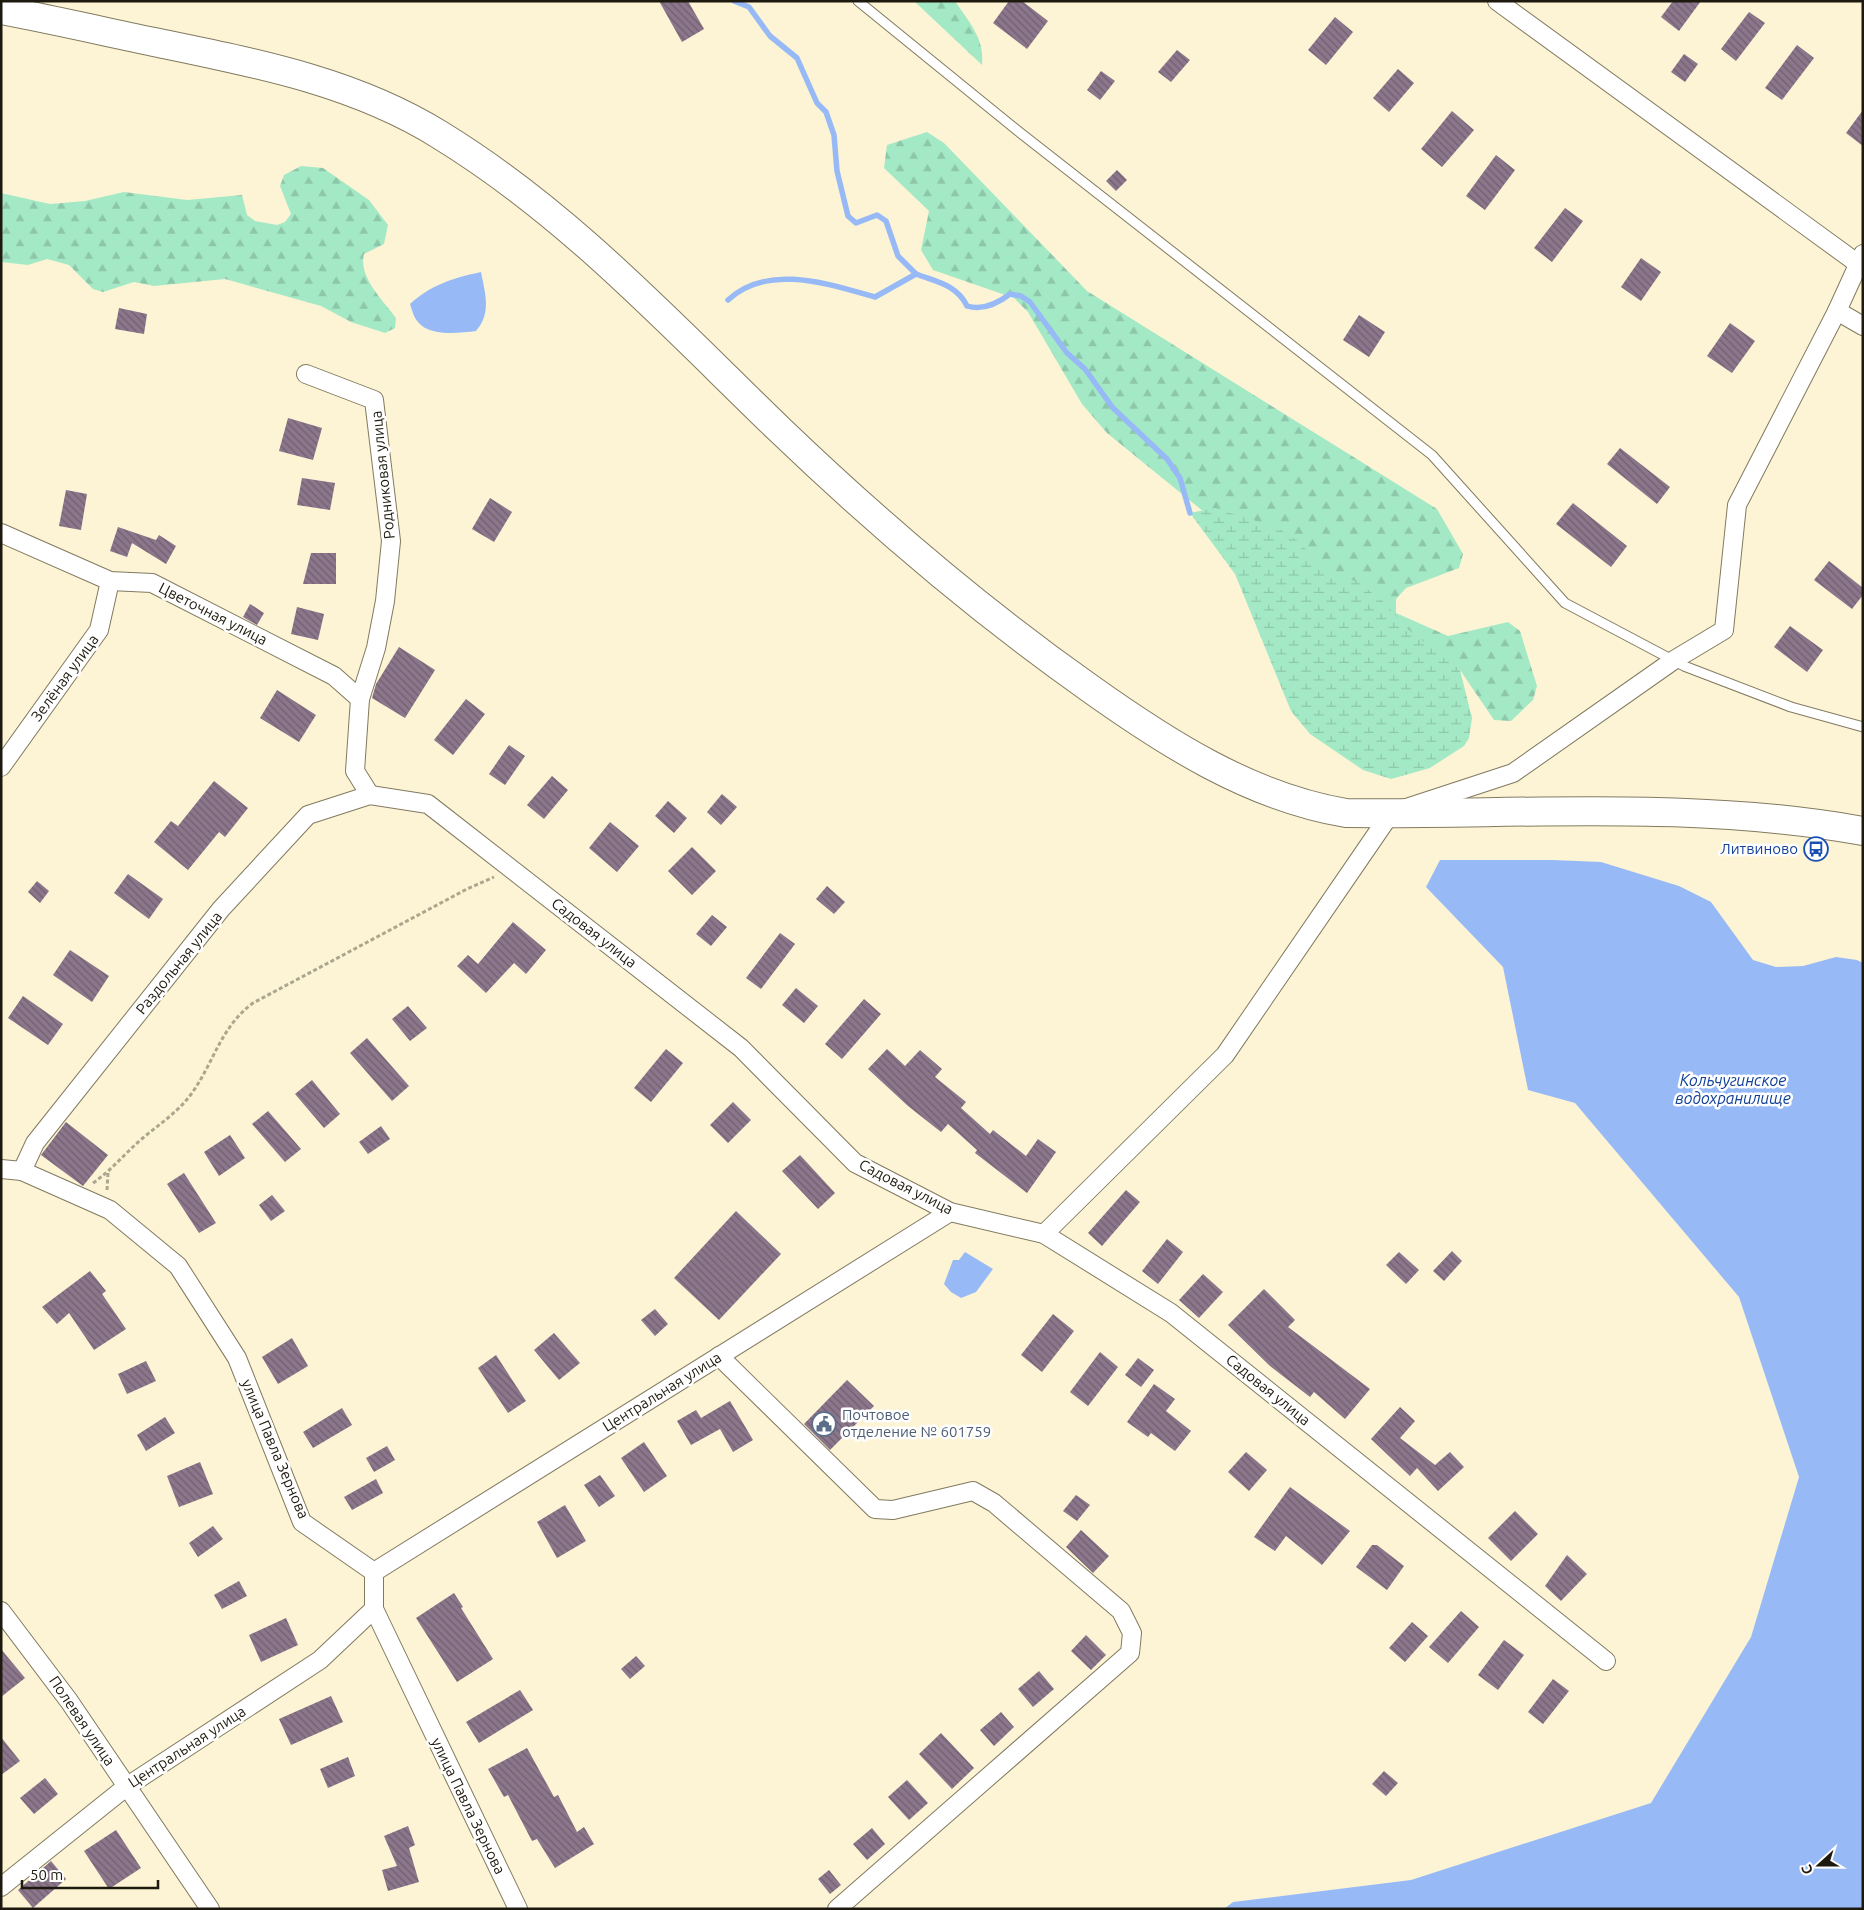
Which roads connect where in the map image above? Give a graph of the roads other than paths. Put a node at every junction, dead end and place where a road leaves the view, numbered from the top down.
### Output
1 (858, 1) edge
2 (1496, 1) edge
3 (1, 10) edge
4 (1860, 258) edge
5 (1837, 311) junction
6 (1863, 326) edge
7 (306, 374) dead end
8 (1, 533) edge
9 (110, 581) junction
10 (1674, 660) junction
11 (360, 699) junction
12 (1863, 727) edge
13 (1, 766) edge
14 (370, 795) junction
15 (1391, 814) junction
16 (1863, 831) edge
17 (1, 1169) edge
18 (22, 1171) junction
19 (950, 1212) junction
20 (1044, 1234) junction
21 (719, 1356) junction
22 (374, 1572) junction
23 (374, 1609) junction
24 (1, 1611) edge
25 (1606, 1661) dead end
26 (126, 1787) junction
27 (1, 1887) edge
28 (837, 1908) edge
29 (210, 1909) edge
30 (518, 1909) edge

1 - 10 lane
2 - 4 street
3 - 15 main road
4 - 5 street
5 - 6 street
5 - 10 street
7 - 11 street, Родниковая улица
8 - 9 street, Цветочная улица
9 - 11 street, Цветочная улица
9 - 13 street, Зелёная улица
10 - 12 lane
10 - 15 street
11 - 14 street, Родниковая улица
14 - 18 street, Раздольная улица
14 - 19 street, Садовая улица
15 - 16 main road
15 - 20 street
17 - 18 street, улица Павла Зернова
18 - 22 street, улица Павла Зернова
19 - 20 street, Садовая улица
19 - 21 street, Центральная улица
20 - 25 street, Садовая улица
21 - 22 street, Центральная улица
21 - 28 street
22 - 23 street, улица Павла Зернова
23 - 26 street, Центральная улица
23 - 30 street, улица Павла Зернова
24 - 26 street, Полевая улица
26 - 27 street, Центральная улица
26 - 29 street, Полевая улица

